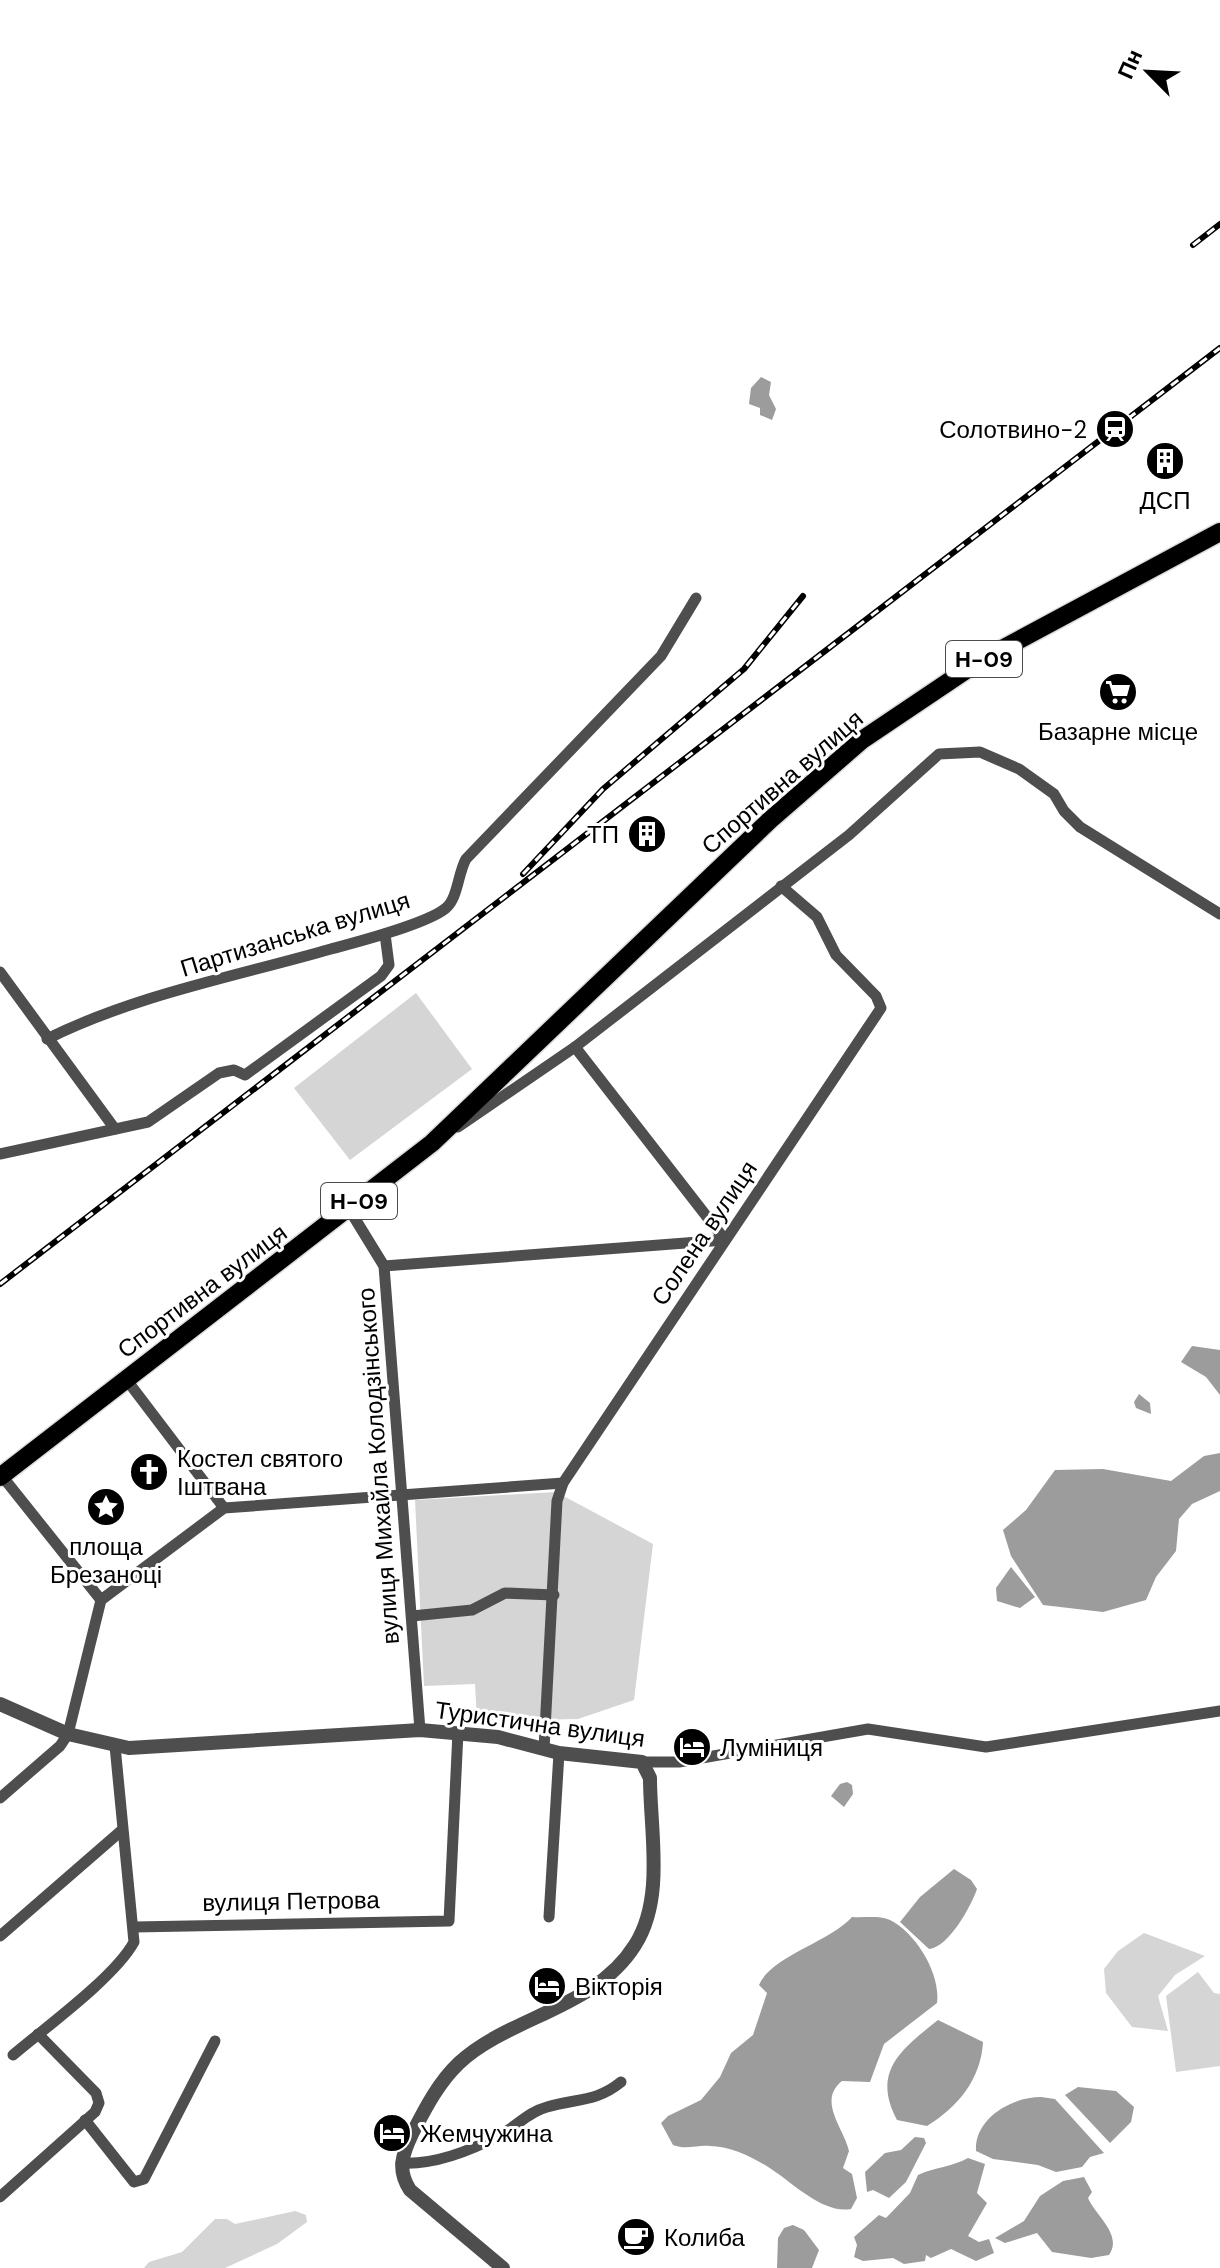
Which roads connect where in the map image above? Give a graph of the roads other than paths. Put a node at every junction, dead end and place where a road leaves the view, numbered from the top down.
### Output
1 (1220, 532) edge
2 (696, 598) dead end
3 (781, 886) junction
4 (1220, 914) edge
5 (385, 934) junction
6 (0, 972) edge
7 (47, 1039) junction
8 (575, 1047) junction
9 (115, 1129) junction
10 (432, 1143) junction
11 (0, 1154) edge
12 (349, 1209) junction
13 (725, 1240) junction
14 (384, 1266) junction
15 (126, 1379) junction
16 (1, 1477) edge
17 (563, 1483) junction
18 (403, 1494) junction
19 (224, 1508) junction
20 (554, 1595) junction
21 (101, 1600) junction
22 (412, 1616) junction
23 (0, 1704) edge
24 (1220, 1711) edge
25 (420, 1730) junction
26 (458, 1732) junction
27 (68, 1734) junction
28 (115, 1746) junction
29 (551, 1751) junction
30 (642, 1762) junction
31 (0, 1798) edge
32 (121, 1831) junction
33 (549, 1917) dead end
34 (134, 1927) junction
35 (0, 1936) edge
36 (38, 2034) junction
37 (215, 2041) dead end
38 (13, 2055) dead end
39 (621, 2082) dead end
40 (85, 2120) junction
41 (401, 2163) junction
42 (0, 2197) edge
43 (503, 2268) edge

1 - 10 main road, Спортивна вулиця / Н-09
2 - 5 street, Партизанська вулиця
3 - 4 street, Спортивна вулиця
3 - 8 street, Спортивна вулиця
3 - 13 street, Солена вулиця
5 - 7 street, Партизанська вулиця
5 - 9 street
6 - 7 street
7 - 9 street
8 - 10 street, Спортивна вулиця
8 - 13 street
9 - 11 street
10 - 12 main road, Спортивна вулиця / Н-09
12 - 14 street, вулиця Михайла Колодзінського
12 - 15 main road, Спортивна вулиця / Н-09
13 - 14 street
13 - 17 street, Солена вулиця
14 - 18 street, вулиця Михайла Колодзінського
15 - 16 main road, Спортивна вулиця / Н-09
15 - 19 street
16 - 21 street
17 - 18 street
17 - 20 street
18 - 19 street
18 - 22 street, вулиця Михайла Колодзінського
19 - 21 street
20 - 22 street
20 - 29 street
21 - 27 street
22 - 25 street, вулиця Михайла Колодзінського
23 - 27 street, Туристична вулиця
24 - 30 street, Туристична вулиця
25 - 26 street, Туристична вулиця
25 - 28 street, Туристична вулиця
26 - 29 street, Туристична вулиця
26 - 34 street, вулиця Петрова
27 - 28 street, Туристична вулиця
27 - 31 street
28 - 32 street
29 - 30 street, Туристична вулиця
29 - 33 street
30 - 41 street
32 - 34 street
32 - 35 street
34 - 36 street
36 - 38 street
36 - 40 street
37 - 40 street
39 - 41 street
40 - 42 street
41 - 43 street

